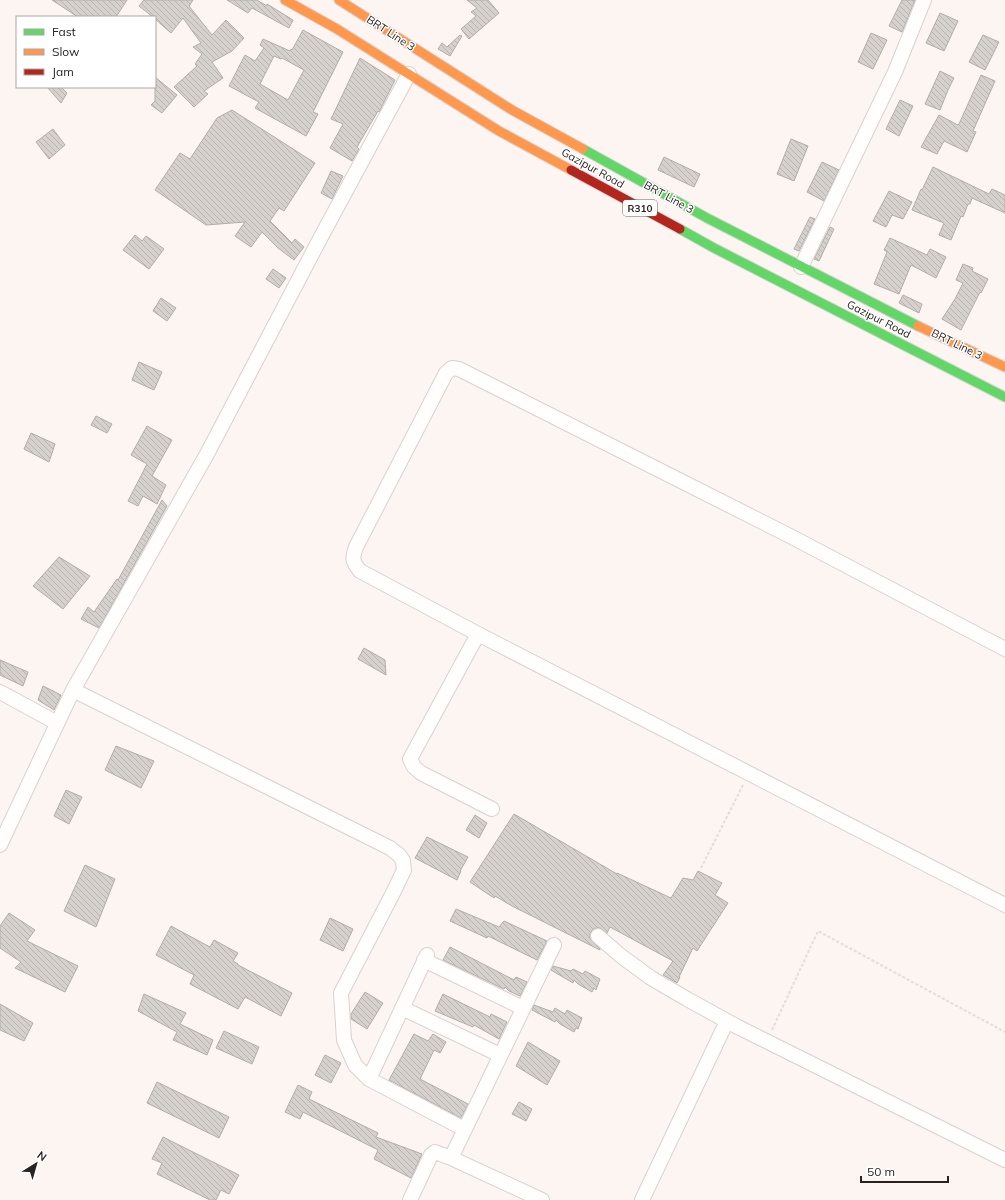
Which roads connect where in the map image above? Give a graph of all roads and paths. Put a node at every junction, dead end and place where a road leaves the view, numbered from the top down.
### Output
1 (285, 0) edge
2 (339, 0) edge
3 (924, 0) edge
4 (409, 74) junction
5 (800, 267) junction
6 (1005, 367) edge
7 (1005, 397) edge
8 (478, 634) junction
9 (1005, 649) edge
10 (73, 690) junction
11 (0, 692) edge
12 (57, 723) junction
13 (748, 772) junction
14 (492, 809) dead end
15 (0, 845) edge
16 (700, 868) dead end
17 (1005, 905) edge
18 (598, 936) dead end
19 (554, 945) dead end
20 (402, 1008) junction
21 (523, 1008) junction
22 (727, 1021) junction
23 (1005, 1032) edge
24 (767, 1041) junction
25 (500, 1055) junction
26 (369, 1079) junction
27 (464, 1129) junction
28 (451, 1158) junction
29 (1005, 1160) edge
30 (410, 1200) edge
31 (542, 1200) edge
32 (642, 1200) edge

1 - 4 main road, Gazipur Road / R310
2 - 5 main road, Gazipur Road / R310
3 - 5 street
4 - 7 main road, Gazipur Road / R310
4 - 10 street
5 - 6 main road, Gazipur Road / R310
8 - 9 street
8 - 13 street
8 - 14 street
10 - 12 street
10 - 26 street
11 - 12 street
12 - 15 street
13 - 16 path
13 - 17 street
18 - 22 street
19 - 21 street
20 - 21 street
20 - 25 street
20 - 26 street
21 - 25 street
22 - 24 street
22 - 32 street
23 - 24 path
24 - 29 street
25 - 27 street
26 - 27 street
27 - 28 street
28 - 30 street
28 - 31 street

